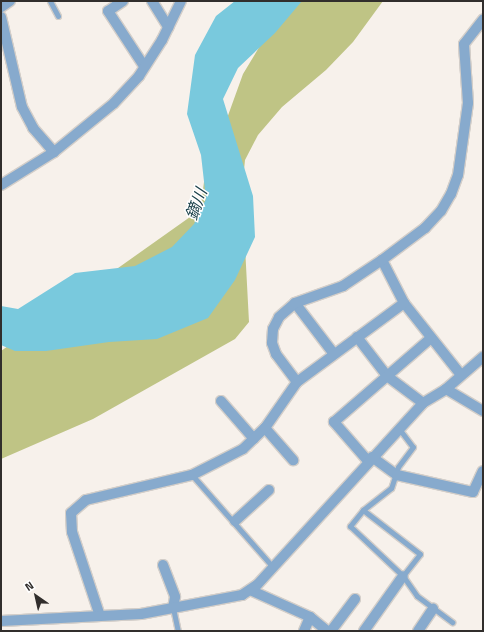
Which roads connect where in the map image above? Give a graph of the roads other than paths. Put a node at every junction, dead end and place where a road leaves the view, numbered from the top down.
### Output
1 (10, 1) edge
2 (50, 1) edge
3 (124, 1) edge
4 (152, 1) edge
5 (181, 1) edge
6 (1, 7) edge
7 (58, 16) dead end
8 (1, 17) edge
9 (483, 20) edge
10 (168, 27) junction
11 (144, 66) junction
12 (54, 152) junction
13 (1, 186) edge
14 (382, 260) junction
15 (295, 303) junction
16 (404, 303) junction
17 (357, 337) junction
18 (431, 338) junction
19 (334, 354) junction
20 (483, 357) edge
21 (461, 375) junction
22 (387, 376) junction
23 (297, 382) junction
24 (446, 389) junction
25 (221, 401) dead end
26 (423, 403) junction
27 (483, 411) edge
28 (265, 428) junction
29 (400, 430) junction
30 (254, 439) junction
31 (370, 459) junction
32 (293, 460) dead end
33 (483, 471) edge
34 (192, 475) junction
35 (397, 475) junction
36 (269, 490) dead end
37 (364, 510) junction
38 (235, 522) junction
39 (163, 565) dead end
40 (272, 566) junction
41 (403, 576) junction
42 (250, 590) junction
43 (355, 599) dead end
44 (172, 608) junction
45 (433, 610) junction
46 (100, 616) junction
47 (310, 617) junction
48 (1, 620) edge
49 (15, 621) junction
50 (452, 622) dead end
51 (20, 631) edge
52 (178, 631) edge
53 (304, 631) edge
54 (327, 631) edge
55 (331, 631) edge
56 (364, 631) edge
57 (418, 631) edge

1 - 6 street
2 - 7 lane
3 - 11 street
4 - 10 street
5 - 10 street
8 - 12 street
9 - 14 street
10 - 11 street
11 - 12 street
12 - 13 street
14 - 15 street
14 - 16 street
15 - 19 street
15 - 23 street
16 - 17 street
16 - 18 street
17 - 19 street
17 - 22 street
18 - 21 street
18 - 22 street
19 - 23 street
20 - 21 street
21 - 24 street
22 - 26 street
22 - 31 street
23 - 28 street
24 - 26 street
24 - 27 street
25 - 30 street
26 - 29 street
28 - 30 street
28 - 32 street
29 - 31 street
29 - 35 lane
30 - 34 street
31 - 35 street
31 - 40 street
33 - 35 street
34 - 38 lane
34 - 46 street
35 - 37 lane
36 - 38 street
37 - 41 lane
37 - 41 lane
38 - 40 lane
39 - 44 street
40 - 42 street
41 - 45 lane
41 - 56 street
42 - 44 street
42 - 47 street
43 - 55 street
44 - 46 street
44 - 52 lane
45 - 50 lane
45 - 57 street
46 - 49 street
47 - 53 street
47 - 54 street
48 - 49 street
49 - 51 street

